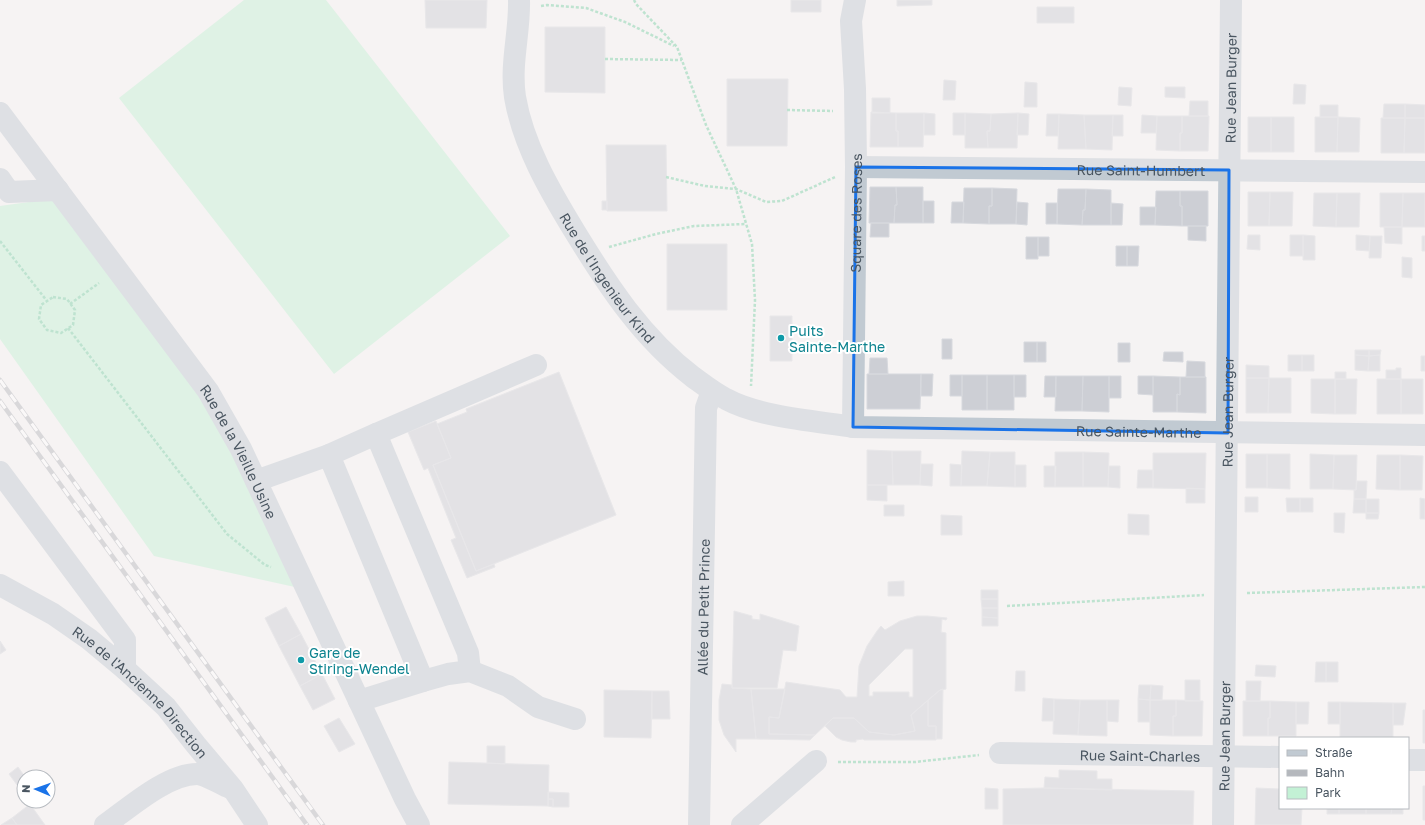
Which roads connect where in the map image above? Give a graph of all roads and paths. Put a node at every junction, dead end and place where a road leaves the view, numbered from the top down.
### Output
1 (634, 0) edge
2 (855, 0) edge
3 (1231, 0) edge
4 (520, 6) edge
5 (677, 47) junction
6 (606, 59) dead end
7 (682, 60) junction
8 (787, 110) dead end
9 (856, 111) junction
10 (0, 113) edge
11 (856, 167) junction
12 (1230, 170) junction
13 (1425, 172) edge
14 (666, 177) dead end
15 (0, 180) edge
16 (736, 189) junction
17 (58, 190) junction
18 (746, 224) junction
19 (0, 241) edge
20 (588, 253) junction
21 (117, 270) junction
22 (47, 301) junction
23 (70, 304) junction
24 (68, 328) junction
25 (536, 366) dead end
26 (712, 391) junction
27 (750, 409) junction
28 (853, 428) junction
29 (1228, 433) junction
30 (376, 434) junction
31 (1425, 435) edge
32 (329, 455) junction
33 (0, 472) edge
34 (256, 481) junction
35 (300, 575) junction
36 (0, 585) edge
37 (125, 669) junction
38 (470, 671) junction
39 (423, 680) junction
40 (359, 701) junction
41 (575, 719) dead end
42 (1000, 753) joint
43 (1224, 756) junction
44 (1279, 757) edge
45 (1409, 760) edge
46 (1425, 760) edge
47 (816, 761) joint
48 (233, 789) junction
49 (105, 825) edge
50 (257, 825) edge
51 (419, 825) edge
52 (699, 825) edge
53 (742, 825) edge
54 (1223, 825) edge

1 - 5 path
2 - 9 street, Square des Roses
3 - 12 street, Rue Jean Burger
4 - 5 path
4 - 20 street, Rue de l'Ingenieur Kind
5 - 7 path
6 - 7 path
7 - 16 path
8 - 9 path
9 - 11 street, Square des Roses
10 - 17 street, Rue de la Vieille Usine
11 - 12 street, Rue Saint-Humbert
11 - 16 path
11 - 28 street, Square des Roses
12 - 13 street, Rue Saint-Humbert
12 - 29 street, Rue Jean Burger
14 - 16 path
15 - 17 street
16 - 18 path
17 - 21 street, Rue de la Vieille Usine
18 - 20 path
18 - 27 path
19 - 22 path
20 - 26 street, Rue de l'Ingenieur Kind
21 - 23 path
21 - 34 street, Rue de la Vieille Usine
22 - 23 path
22 - 24 path
23 - 24 path
24 - 35 path
25 - 30 street
26 - 27 street, Rue de l'Ingenieur Kind
26 - 52 street, Allée du Petit Prince
27 - 28 street, Rue de l'Ingenieur Kind
28 - 29 street, Rue Sainte-Marthe
29 - 31 street, Rue Sainte-Marthe
29 - 43 street, Rue Jean Burger
30 - 32 street
30 - 38 street
32 - 34 street
32 - 39 street
33 - 37 street
34 - 35 street, Rue de la Vieille Usine
35 - 40 street, Rue de la Vieille Usine
36 - 37 street, Rue de l'Ancienne Direction
37 - 48 street, Rue de l'Ancienne Direction
38 - 39 street
38 - 41 street
39 - 40 street
40 - 51 street, Rue de la Vieille Usine
42 - 43 street, Rue Saint-Charles
42 - 47 path
43 - 44 street, Rue Saint-Charles
43 - 54 street, Rue Jean Burger
45 - 46 street
47 - 53 street
48 - 49 street
48 - 50 street, Rue de l'Ancienne Direction

